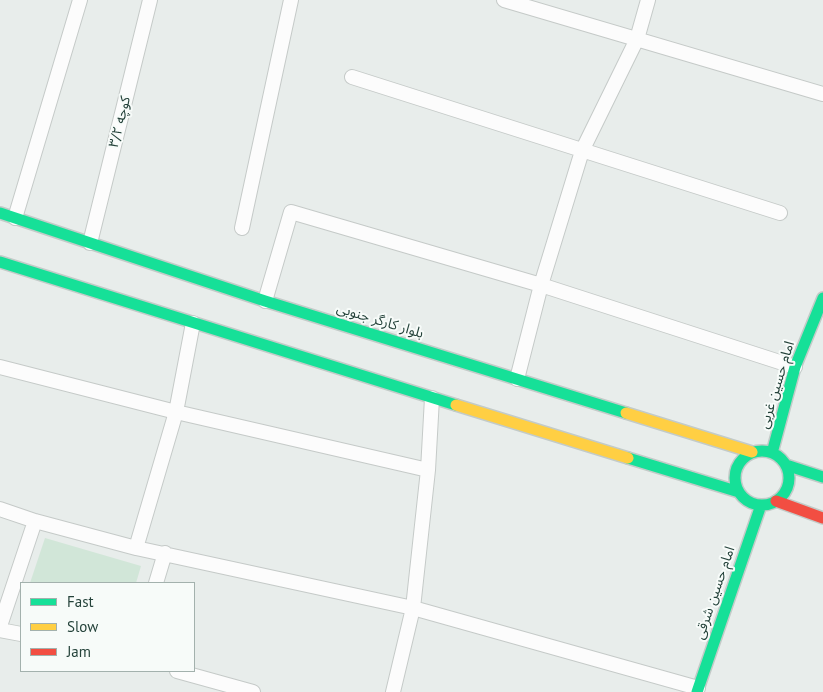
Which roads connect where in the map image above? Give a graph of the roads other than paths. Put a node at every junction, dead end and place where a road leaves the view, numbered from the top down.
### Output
1 (80, 0) edge
2 (150, 0) edge
3 (291, 0) edge
4 (504, 0) edge
5 (648, 0) edge
6 (637, 38) junction
7 (352, 77) dead end
8 (823, 94) edge
9 (582, 151) junction
10 (0, 213) edge
11 (780, 213) dead end
12 (15, 218) junction
13 (242, 228) dead end
14 (90, 243) junction
15 (0, 262) edge
16 (541, 285) junction
17 (823, 298) edge
18 (265, 301) junction
19 (194, 323) junction
20 (0, 367) edge
21 (795, 367) junction
22 (517, 379) junction
23 (432, 398) junction
24 (176, 412) junction
25 (752, 452) junction
26 (772, 453) junction
27 (786, 465) junction
28 (428, 470) junction
29 (823, 477) edge
30 (739, 492) junction
31 (776, 501) junction
32 (762, 505) junction
33 (0, 509) edge
34 (823, 518) edge
35 (36, 521) junction
36 (136, 548) junction
37 (165, 553) junction
38 (156, 582) edge
39 (413, 608) junction
40 (0, 626) edge
41 (0, 630) edge
42 (20, 634) edge
43 (181, 672) edge
44 (697, 690) edge
45 (253, 692) edge
46 (393, 692) edge

1 - 12 street
2 - 14 street, کوچه ۳/۲
3 - 13 street
4 - 6 street
5 - 6 street
6 - 8 street
6 - 9 street
7 - 9 street
9 - 11 street
9 - 16 street
10 - 12 street, بلوار کارگر جنوبی
12 - 14 street, بلوار کارگر جنوبی
14 - 18 street, بلوار کارگر جنوبی
15 - 19 street
16 - 18 street
16 - 21 street
16 - 22 street
17 - 21 street, امام حسین غربی
18 - 22 street, بلوار کارگر جنوبی
19 - 23 street
19 - 24 street
20 - 24 street
21 - 26 street, امام حسین غربی
22 - 25 street, بلوار کارگر جنوبی
23 - 28 street
23 - 30 street
24 - 28 street
24 - 36 street
25 - 26 street
25 - 30 street
26 - 27 street
27 - 29 street
27 - 31 street
28 - 39 street
30 - 32 street
31 - 32 street
31 - 34 street
32 - 44 street, امام حسین شرقی
33 - 35 street
35 - 36 street
35 - 40 street
36 - 37 street
37 - 38 street
37 - 39 street
39 - 44 street
39 - 46 street
41 - 42 street
43 - 45 street

